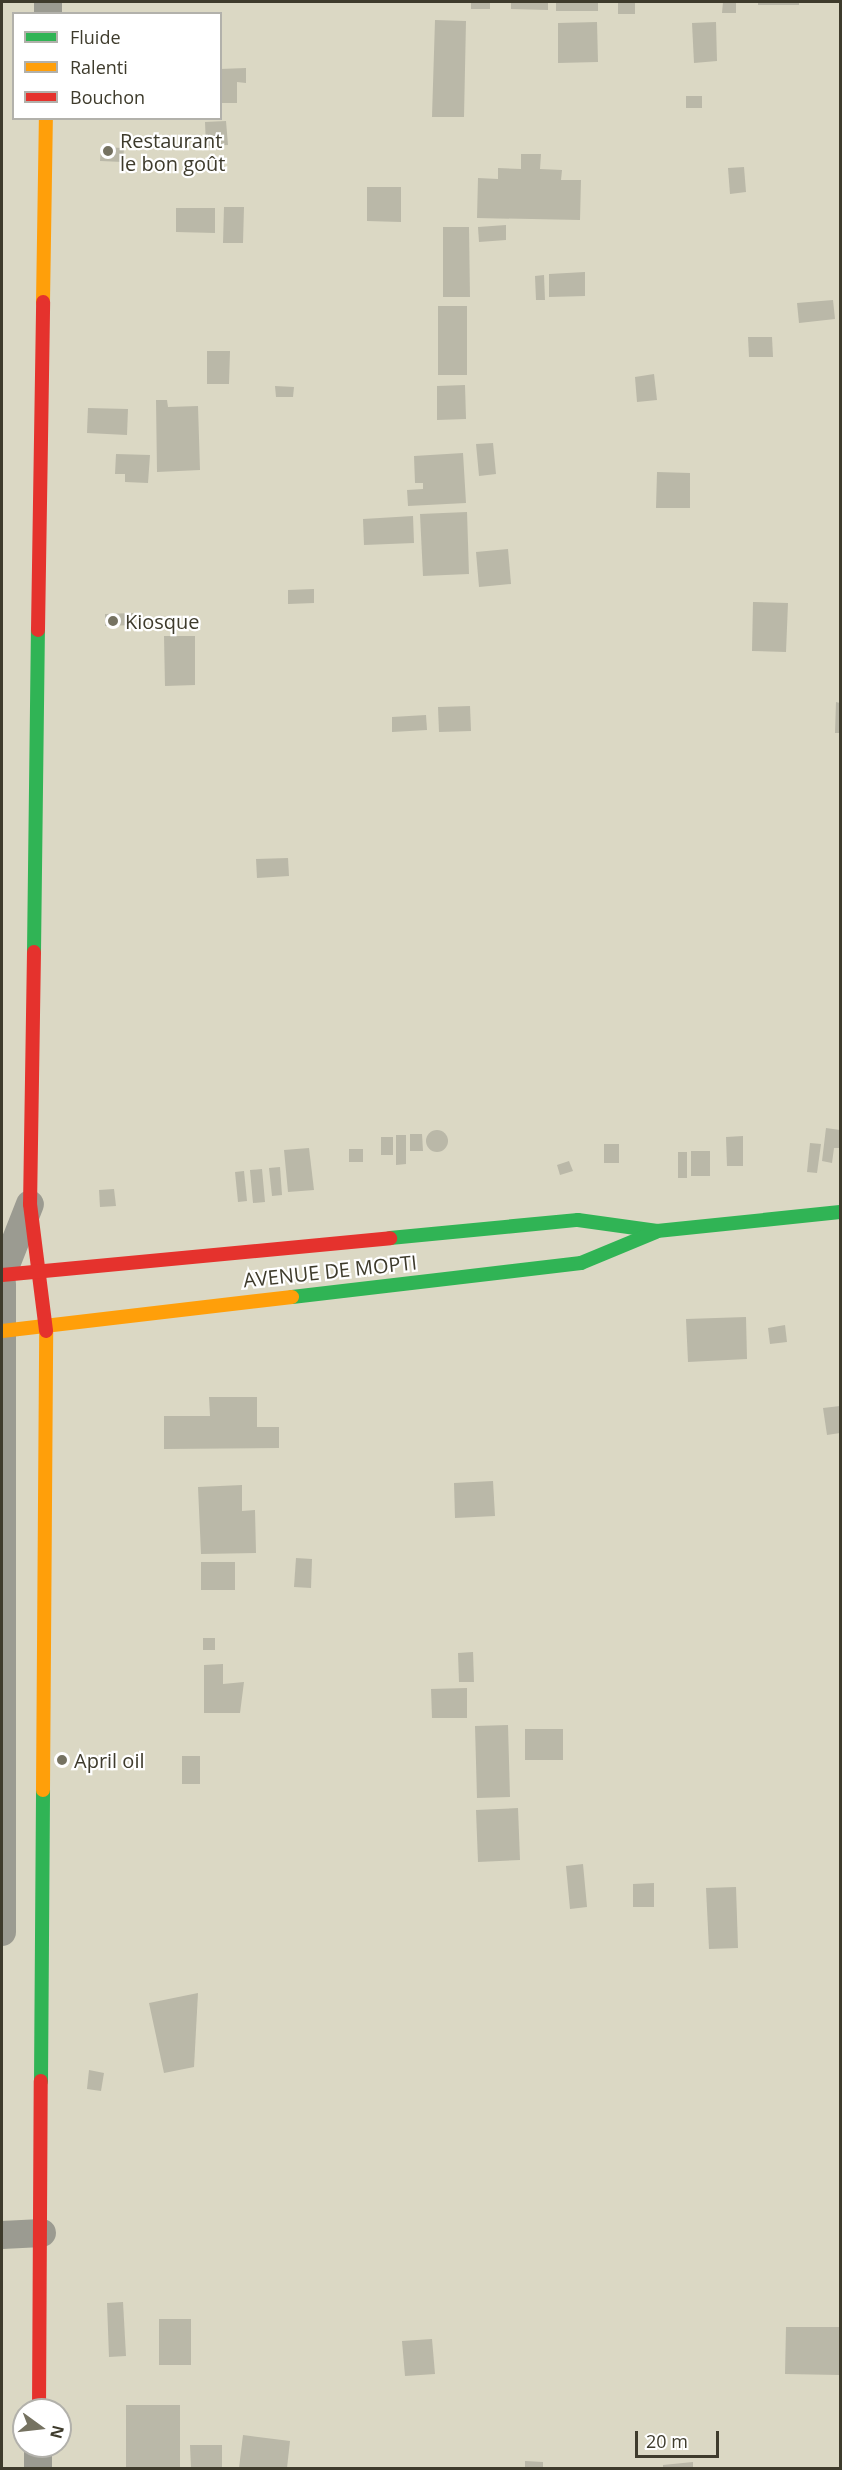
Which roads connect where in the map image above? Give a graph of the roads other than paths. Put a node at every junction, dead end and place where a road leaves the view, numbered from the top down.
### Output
1 (46, 120) edge
2 (30, 1204) junction
3 (840, 1212) edge
4 (657, 1231) junction
5 (42, 1271) junction
6 (2, 1275) edge
7 (2, 1284) edge
8 (46, 1324) junction
9 (3, 1330) edge
10 (2, 1932) edge
11 (42, 2233) junction
12 (2, 2235) edge
13 (39, 2398) edge

1 - 2 street
2 - 5 street
2 - 6 street
3 - 4 street, AVENUE DE MOPTI
4 - 5 street, AVENUE DE MOPTI
4 - 8 street, AVENUE DE MOPTI
5 - 6 street, AVENUE DE MOPTI
5 - 8 street
7 - 9 street
8 - 9 street, AVENUE DE MOPTI
8 - 11 street
9 - 10 street
11 - 12 street
11 - 13 street

